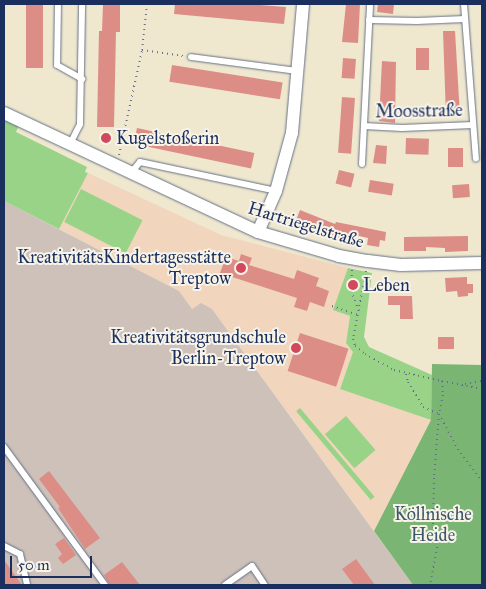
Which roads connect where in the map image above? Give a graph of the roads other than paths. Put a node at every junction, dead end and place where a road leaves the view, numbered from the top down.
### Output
1 (58, 4) edge
2 (82, 4) edge
3 (304, 4) edge
4 (370, 4) edge
5 (464, 4) edge
6 (465, 19) junction
7 (369, 20) junction
8 (191, 56) road end
9 (298, 71) junction
10 (82, 79) junction
11 (4, 113) edge
12 (473, 125) junction
13 (364, 126) junction
14 (70, 144) junction
15 (476, 159) dead end
16 (362, 164) dead end
17 (131, 174) junction
18 (276, 190) junction
19 (258, 232) junction
20 (482, 263) edge
21 (4, 447) edge
22 (4, 546) edge
23 (28, 585) edge
24 (105, 585) edge
25 (225, 585) edge
26 (265, 585) edge

1 - 10 lane
2 - 10 lane
3 - 9 street
4 - 7 lane, Moosstraße
5 - 6 lane, Moosstraße
6 - 7 lane
6 - 12 lane, Moosstraße
7 - 13 lane, Moosstraße
8 - 9 lane
9 - 18 street
10 - 14 lane
11 - 14 street, Hartriegelstraße
12 - 13 lane, Moosstraße
12 - 15 lane, Moosstraße
13 - 16 lane, Moosstraße
14 - 17 street, Hartriegelstraße
17 - 18 lane, Hartriegelstraße
17 - 19 street, Hartriegelstraße
18 - 19 street
19 - 20 street, Hartriegelstraße
21 - 24 lane
22 - 23 lane
25 - 26 lane

